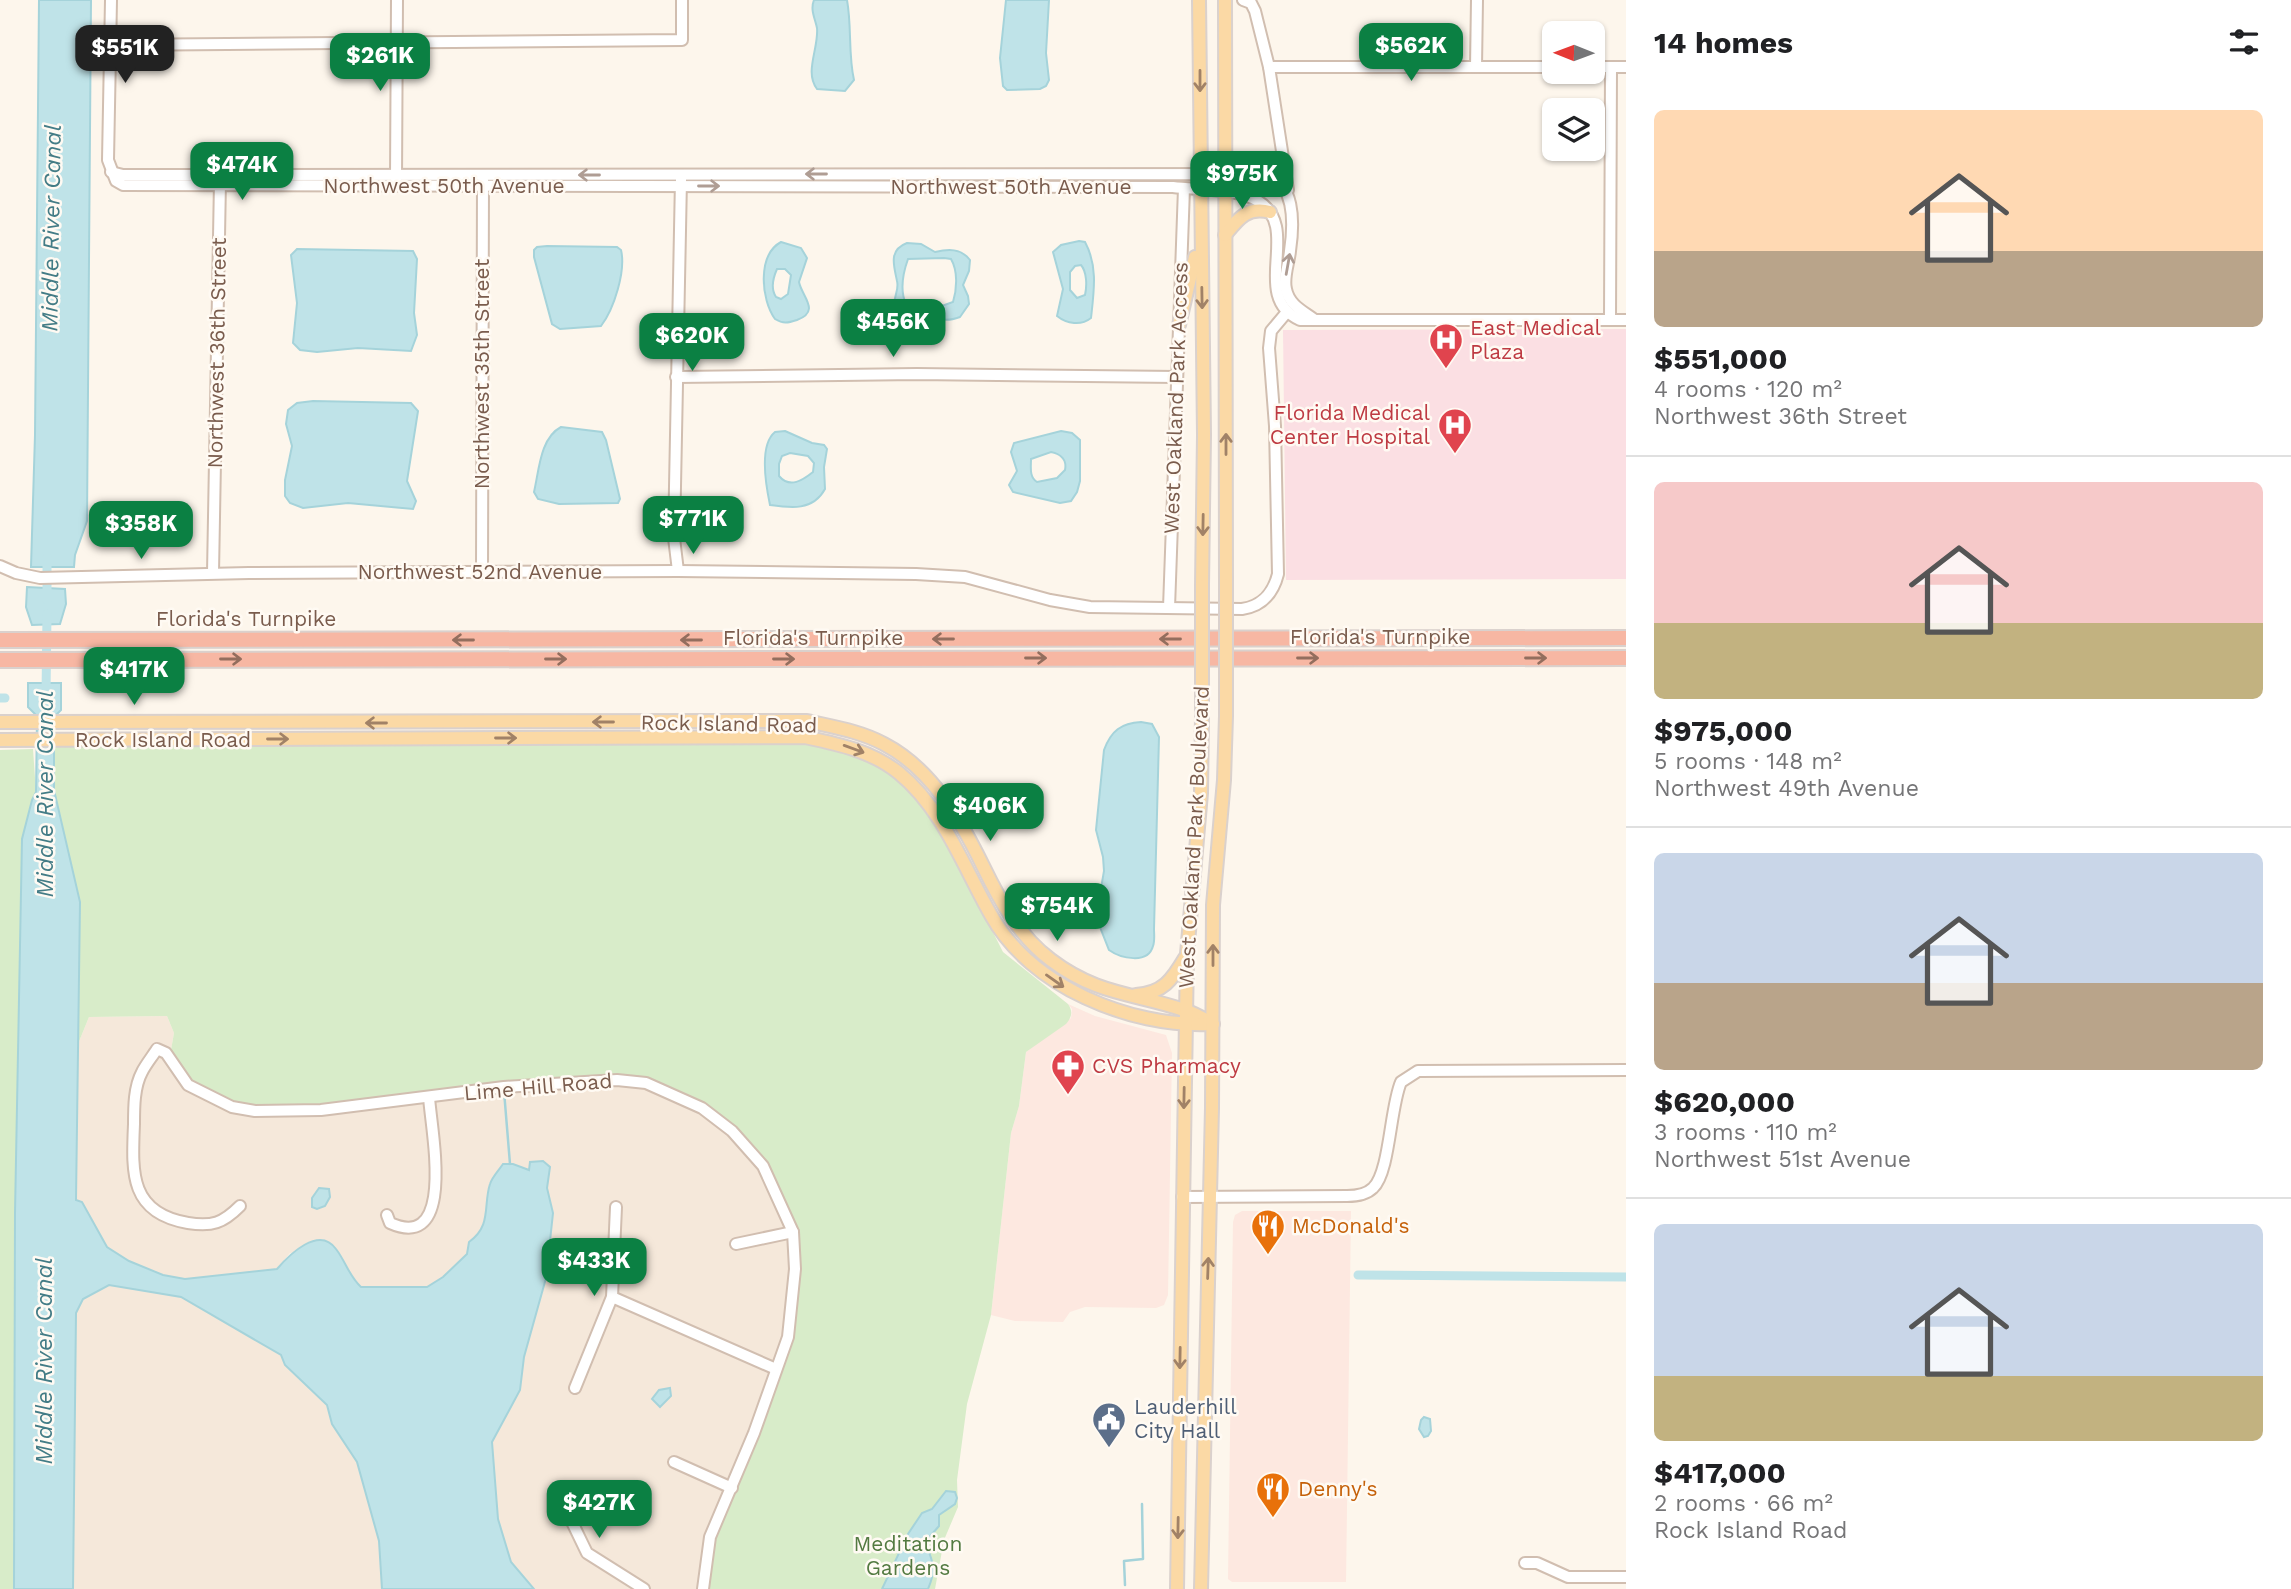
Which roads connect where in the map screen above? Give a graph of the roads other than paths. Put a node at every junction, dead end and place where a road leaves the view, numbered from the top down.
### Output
1 (111, 0) edge
2 (397, 0) edge
3 (682, 0) edge
4 (1199, 0) edge
5 (1225, 0) edge
6 (1243, 0) edge
7 (1477, 0) edge
8 (396, 43) junction
9 (110, 44) junction
10 (1269, 67) junction
11 (1476, 67) junction
12 (1542, 67) edge
13 (1605, 67) edge
14 (1611, 67) junction
15 (1626, 67) edge
16 (851, 174) junction
17 (930, 174) junction
18 (1007, 174) junction
19 (1200, 174) junction
20 (1225, 174) junction
21 (483, 175) junction
22 (220, 180) junction
23 (396, 181) junction
24 (680, 181) junction
25 (767, 181) junction
26 (483, 187) junction
27 (852, 187) junction
28 (930, 187) junction
29 (1007, 187) junction
30 (1184, 188) junction
31 (1200, 190) junction
32 (1225, 192) junction
33 (1290, 202) junction
34 (1269, 212) junction
35 (1200, 229) junction
36 (1225, 235) junction
37 (1287, 312) junction
38 (1315, 320) junction
39 (1610, 320) junction
40 (1626, 320) edge
41 (1180, 325) junction
42 (676, 377) junction
43 (1177, 377) junction
44 (0, 566) edge
45 (678, 572) junction
46 (213, 573) junction
47 (482, 573) junction
48 (1169, 608) junction
49 (1626, 638) edge
50 (0, 640) edge
51 (1626, 658) edge
52 (0, 660) edge
53 (0, 722) edge
54 (0, 740) edge
55 (1187, 954) junction
56 (1125, 996) junction
57 (1185, 1010) junction
58 (1213, 1024) junction
59 (1185, 1025) junction
60 (1626, 1070) edge
61 (429, 1097) junction
62 (1210, 1196) junction
63 (1182, 1197) junction
64 (240, 1206) dead end
65 (616, 1208) dead end
66 (387, 1215) dead end
67 (793, 1232) junction
68 (736, 1244) dead end
69 (612, 1297) junction
70 (776, 1368) junction
71 (575, 1388) dead end
72 (674, 1461) dead end
73 (732, 1488) junction
74 (558, 1493) dead end
75 (1525, 1563) dead end
76 (1626, 1577) edge
77 (644, 1589) edge
78 (703, 1589) edge
79 (1177, 1589) edge
80 (1201, 1589) edge

1 - 9 street
2 - 8 street
3 - 8 street
4 -> 19 main road, West Oakland Park Boulevard
5 - 20 main road, West Oakland Park Boulevard
6 - 10 street
7 - 11 street
8 - 9 street
8 - 23 street
9 - 22 street, Northwest 50th Avenue
10 - 11 street
10 - 33 street
11 - 12 street
13 - 14 street
14 - 15 street
14 - 39 street
16 - 17 street, Northwest 50th Avenue
16 -> 25 street, Northwest 50th Avenue
16 - 27 street
17 - 18 street, Northwest 50th Avenue
17 - 28 street
18 - 19 street, Northwest 50th Avenue
18 - 29 street
19 - 20 street, Northwest 50th Avenue
19 - 31 main road, West Oakland Park Boulevard
20 - 32 main road, West Oakland Park Boulevard
20 - 33 street, Northwest 50th Avenue
21 - 23 street, Northwest 50th Avenue
24 -> 21 street, Northwest 50th Avenue
21 - 26 street, Northwest 35th Street
22 - 23 street, Northwest 50th Avenue
22 - 46 street, Northwest 36th Street
23 - 26 street, Northwest 50th Avenue
24 - 25 street, Northwest 50th Avenue
24 - 26 street, Northwest 50th Avenue
24 - 42 street
25 - 27 street, Northwest 50th Avenue
26 - 47 street, Northwest 35th Street
27 - 28 street, Northwest 50th Avenue
28 - 29 street, Northwest 50th Avenue
29 - 30 street, Northwest 50th Avenue
30 - 31 street, Northwest 50th Avenue
30 - 41 street, West Oakland Park Access
31 - 32 street, Northwest 50th Avenue
31 - 35 main road, West Oakland Park Boulevard
32 - 34 street, Northwest 50th Avenue
32 - 36 main road, West Oakland Park Boulevard
38 -> 33 street
34 - 36 main road
34 - 37 street
35 - 41 main road
35 -> 55 main road, West Oakland Park Boulevard, bridge
58 -> 36 main road, West Oakland Park Boulevard, bridge
37 - 38 street
37 - 48 street, Northwest 52nd Avenue
38 - 39 street
39 - 40 street
41 - 43 street, West Oakland Park Access
42 - 43 street
42 - 45 street
43 - 48 street, West Oakland Park Access
44 - 46 street, Northwest 52nd Avenue
45 - 47 street, Northwest 52nd Avenue
45 - 48 street, Northwest 52nd Avenue
46 - 47 street, Northwest 52nd Avenue
49 -> 50 highway, Florida's Turnpike
52 -> 51 highway, Florida's Turnpike
56 -> 53 main road, Rock Island Road
54 -> 59 main road, Rock Island Road
55 - 56 main road
55 - 57 main road, West Oakland Park Boulevard
56 - 57 main road, Rock Island Road
57 - 58 main road, Rock Island Road
57 - 59 main road, West Oakland Park Boulevard
58 - 59 main road, Rock Island Road
58 - 62 main road, West Oakland Park Boulevard
59 -> 63 main road, West Oakland Park Boulevard
60 - 62 street
61 - 64 street, Lime Hill Road
61 - 66 street
61 - 67 street, Lime Hill Road
62 - 63 street
80 -> 62 main road, West Oakland Park Boulevard
63 -> 79 main road, West Oakland Park Boulevard
65 - 69 street
67 - 68 street
67 - 70 street, Lime Hill Road
69 - 70 street
69 - 71 street
70 - 73 street, Lime Hill Road
72 - 73 street
73 - 78 street, Lime Hill Road
74 - 77 street
75 - 76 street

